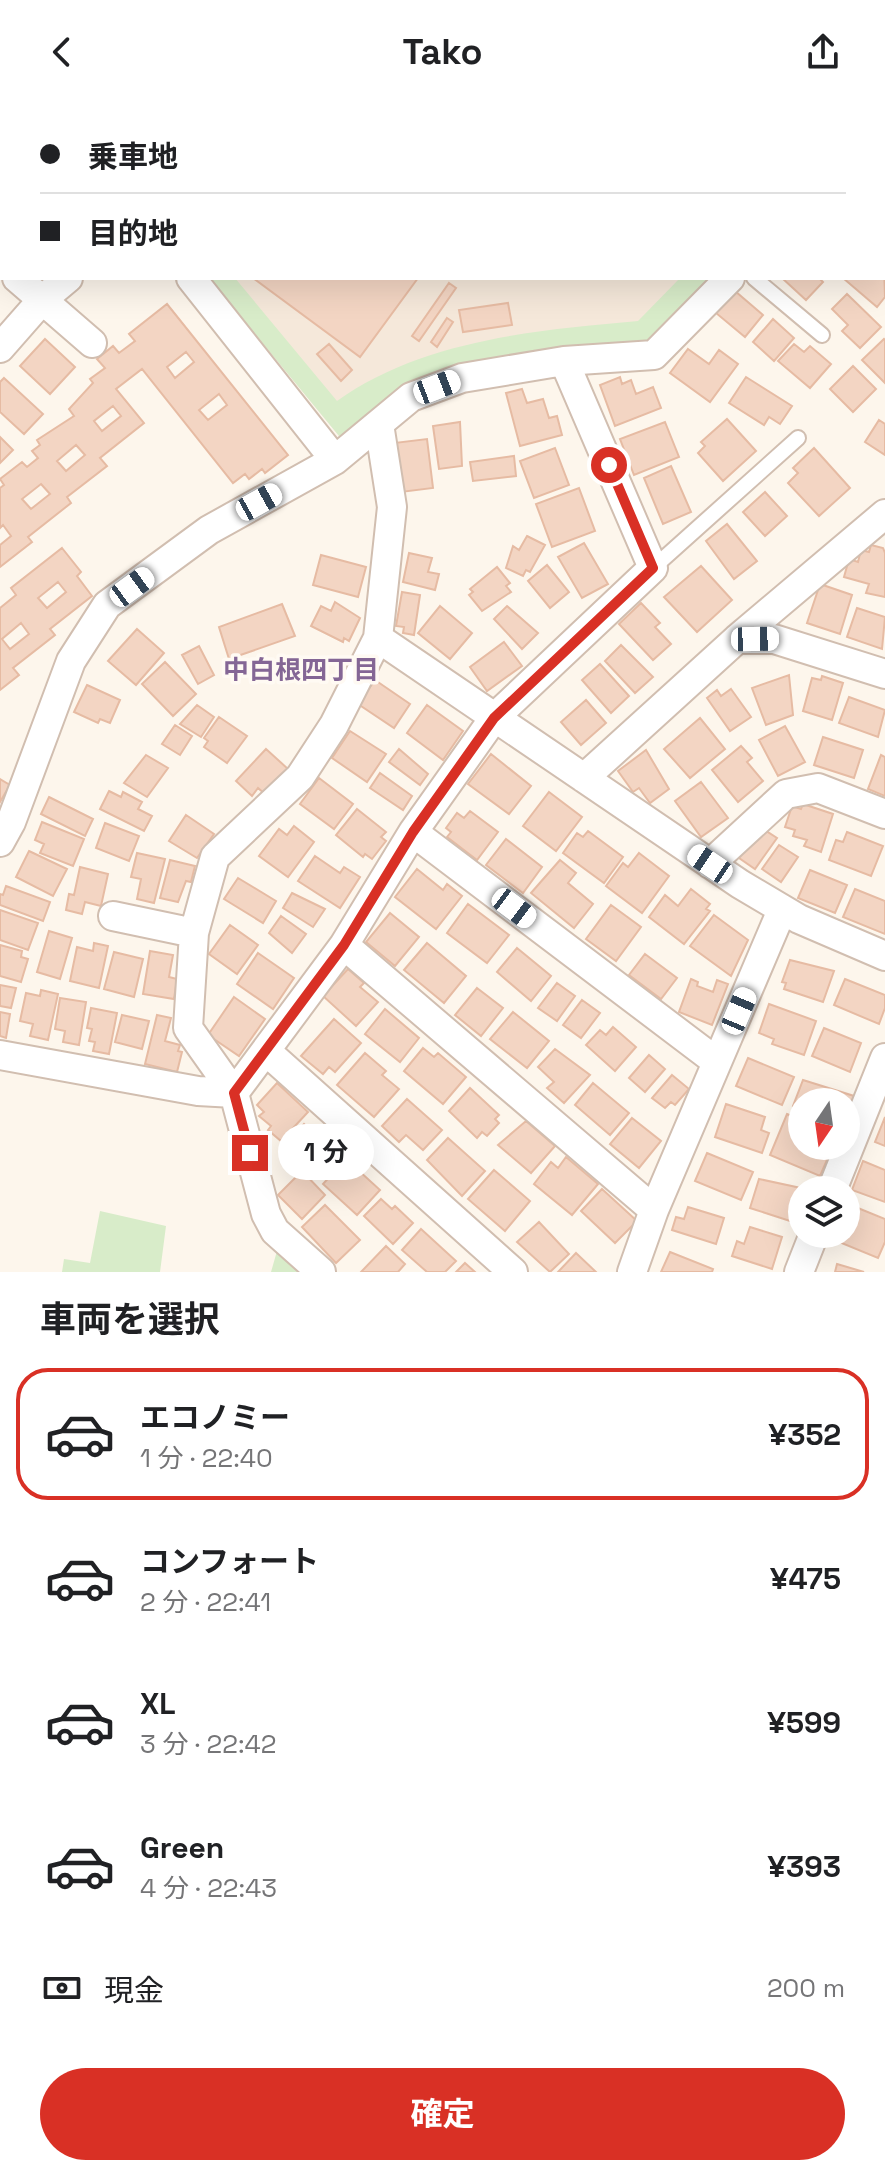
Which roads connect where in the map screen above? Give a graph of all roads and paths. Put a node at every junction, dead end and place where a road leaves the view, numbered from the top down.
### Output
1 (19, 280) edge
2 (66, 280) edge
3 (193, 280) edge
4 (728, 280) edge
5 (756, 280) edge
6 (43, 299) junction
7 (822, 335) dead end
8 (92, 343) dead end
9 (0, 348) edge
10 (564, 361) junction
11 (379, 424) junction
12 (798, 438) dead end
13 (335, 460) junction
14 (885, 514) edge
15 (653, 568) junction
16 (378, 638) junction
17 (737, 639) junction
18 (885, 674) edge
19 (494, 718) junction
20 (584, 778) junction
21 (885, 814) edge
22 (413, 832) junction
23 (0, 842) edge
24 (710, 864) junction
25 (782, 910) junction
26 (113, 916) dead end
27 (194, 933) junction
28 (344, 945) junction
29 (885, 956) edge
30 (266, 1051) junction
31 (0, 1055) edge
32 (885, 1058) edge
33 (717, 1062) junction
34 (234, 1093) junction
35 (838, 1176) edge
36 (654, 1210) junction
37 (808, 1248) edge
38 (321, 1272) edge
39 (513, 1272) edge
40 (632, 1272) edge
41 (799, 1272) edge

1 - 6 street
2 - 6 street
3 - 13 street
4 - 10 street
5 - 7 lane
6 - 8 street
6 - 9 street
10 - 11 street
10 - 15 street
11 - 13 street
11 - 16 street
12 - 15 lane
13 - 23 street
14 - 17 street
15 - 19 street
16 - 19 street
16 - 27 street
17 - 18 street
17 - 20 street
19 - 20 street
19 - 22 street
20 - 24 street
21 - 24 street
22 - 28 street
22 - 33 street
24 - 25 street
25 - 29 street
25 - 33 street
26 - 27 street
27 - 34 street
28 - 30 street
28 - 36 street
30 - 34 street
30 - 39 street
31 - 34 street
32 - 35 street
33 - 36 street
34 - 38 street
36 - 40 street
37 - 41 street

